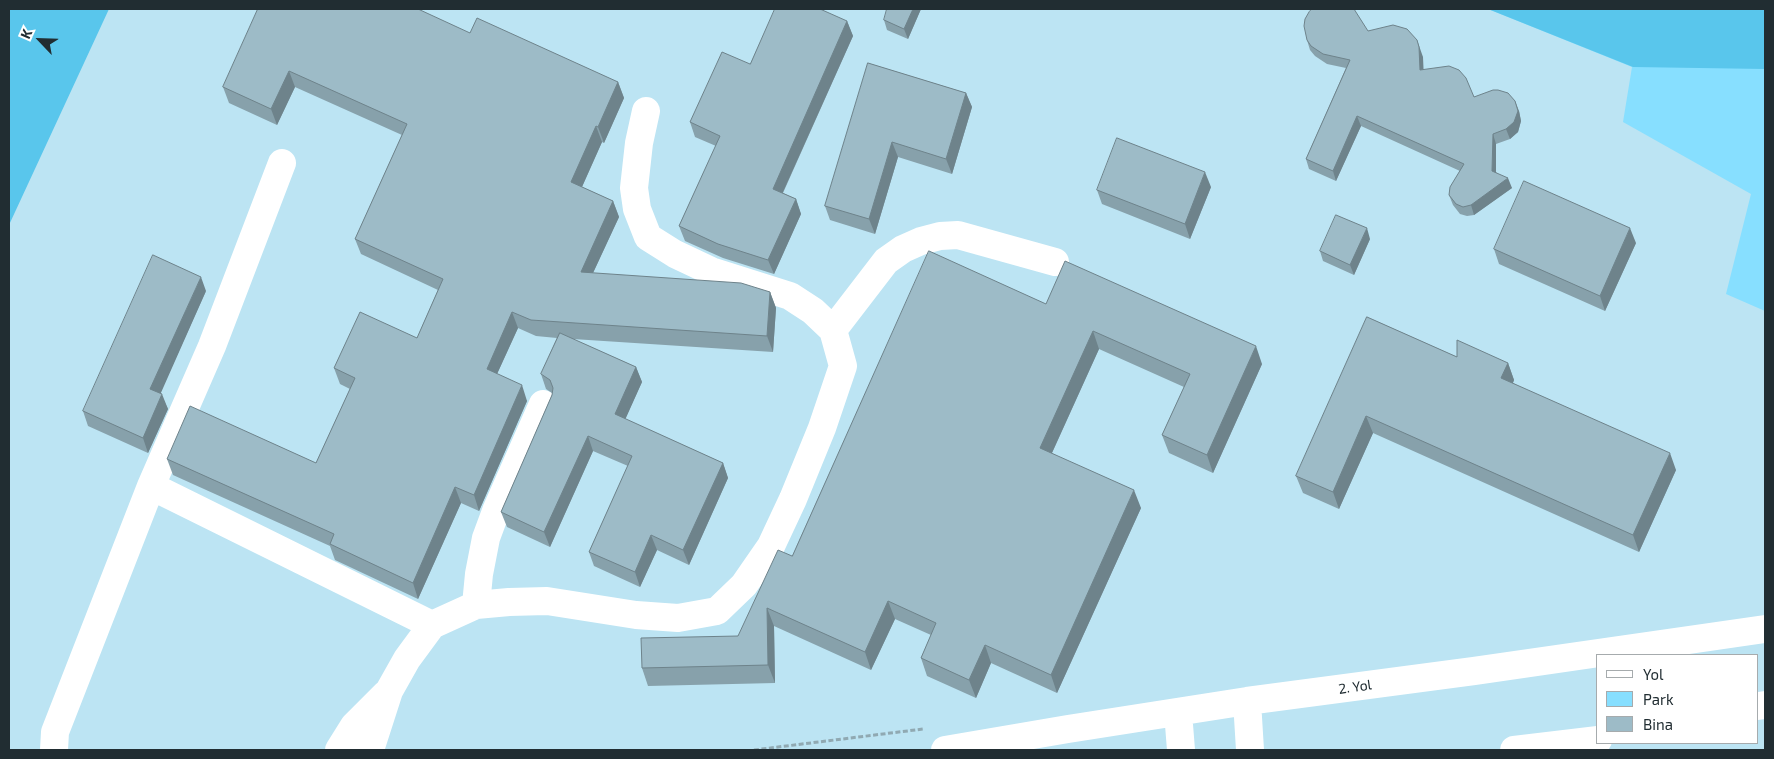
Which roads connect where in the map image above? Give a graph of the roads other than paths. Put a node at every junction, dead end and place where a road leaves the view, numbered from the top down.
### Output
1 (646, 111) dead end
2 (282, 163) dead end
3 (1055, 262) dead end
4 (833, 330) junction
5 (543, 404) dead end
6 (151, 486) junction
7 (476, 605) junction
8 (432, 625) junction
9 (1765, 629) edge
10 (389, 691) junction
11 (1247, 701) junction
12 (1178, 712) junction
13 (1596, 740) edge
14 (54, 750) edge
15 (339, 750) edge
16 (370, 750) edge
17 (945, 750) edge
18 (1181, 750) edge
19 (1250, 750) edge
20 (1514, 750) edge

1 - 4 street
2 - 6 street
3 - 4 street
4 - 7 street
5 - 7 street
6 - 8 street
6 - 14 street
7 - 8 street
8 - 10 street
9 - 11 street, 2. Yol
10 - 15 street
10 - 16 street
11 - 12 street, 2. Yol
11 - 19 street
12 - 17 street, 2. Yol
12 - 18 street
13 - 20 street

